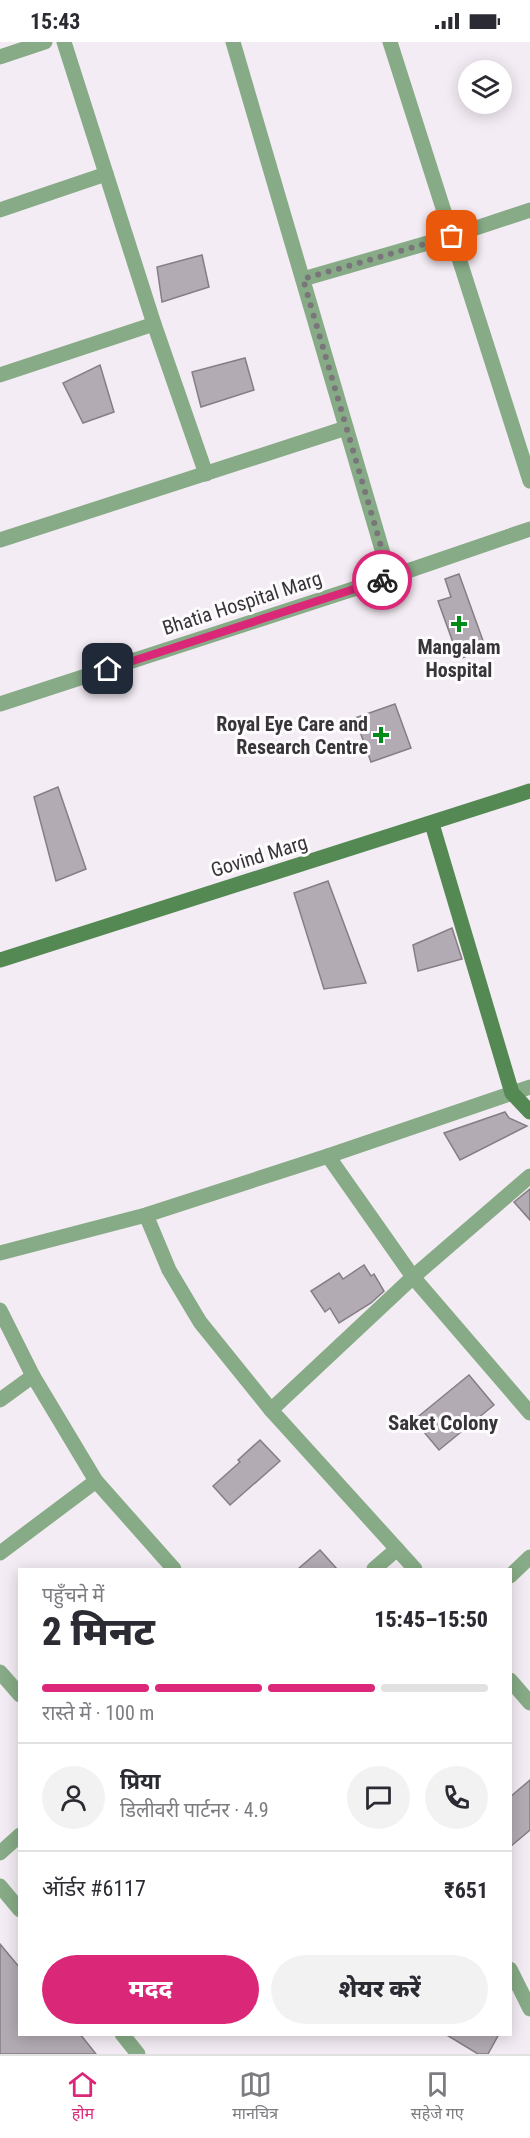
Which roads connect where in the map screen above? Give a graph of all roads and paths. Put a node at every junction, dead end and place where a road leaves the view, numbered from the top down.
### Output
1 (45, 42) edge
2 (64, 42) edge
3 (232, 42) edge
4 (390, 42) edge
5 (0, 57) edge
6 (106, 174) junction
7 (0, 210) edge
8 (530, 210) edge
9 (452, 236) junction
10 (303, 279) junction
11 (154, 324) junction
12 (0, 375) edge
13 (346, 428) junction
14 (206, 474) junction
15 (530, 481) edge
16 (530, 529) edge
17 (0, 540) edge
18 (390, 577) junction
19 (0, 704) edge
20 (530, 791) edge
21 (432, 824) junction
22 (0, 960) edge
23 (530, 1087) edge
24 (512, 1093) junction
25 (530, 1112) edge
26 (328, 1156) junction
27 (530, 1176) edge
28 (146, 1215) junction
29 (0, 1253) edge
30 (413, 1277) junction
31 (0, 1310) edge
32 (33, 1376) junction
33 (0, 1400) edge
34 (271, 1410) junction
35 (530, 1413) edge
36 (96, 1481) junction
37 (397, 1549) junction
38 (0, 1552) edge
39 (530, 1557) edge
40 (173, 1568) edge
41 (375, 1568) edge
42 (414, 1568) edge
43 (512, 1574) edge
44 (0, 1672) edge
45 (512, 1682) edge
46 (18, 1693) edge
47 (530, 1703) edge
48 (18, 1837) edge
49 (0, 1853) edge
50 (0, 1886) edge
51 (18, 1908) edge
52 (512, 1973) edge
53 (530, 2009) edge
54 (124, 2036) edge
55 (138, 2054) edge

1 - 5 street
2 - 6 street
3 - 10 street
4 - 9 street
6 - 7 street
6 - 11 street
8 - 9 street
9 - 10 street
9 - 15 street
10 - 13 street
11 - 12 street
11 - 14 street
13 - 14 street
13 - 18 street
14 - 17 street
16 - 18 street, Bhatia Hospital Marg
18 - 19 street, Bhatia Hospital Marg
20 - 21 street, Govind Marg
21 - 22 street, Govind Marg
21 - 24 street
23 - 24 street
24 - 25 street
24 - 26 street
26 - 28 street
26 - 30 street
27 - 30 street
28 - 29 street
28 - 34 street
30 - 34 street
30 - 35 street
31 - 32 street
32 - 33 street
32 - 36 street
34 - 37 street
36 - 38 street
36 - 40 street
37 - 41 street
37 - 42 street
39 - 43 street
44 - 46 street
45 - 47 street
48 - 49 street
50 - 51 street
52 - 53 street
54 - 55 street

